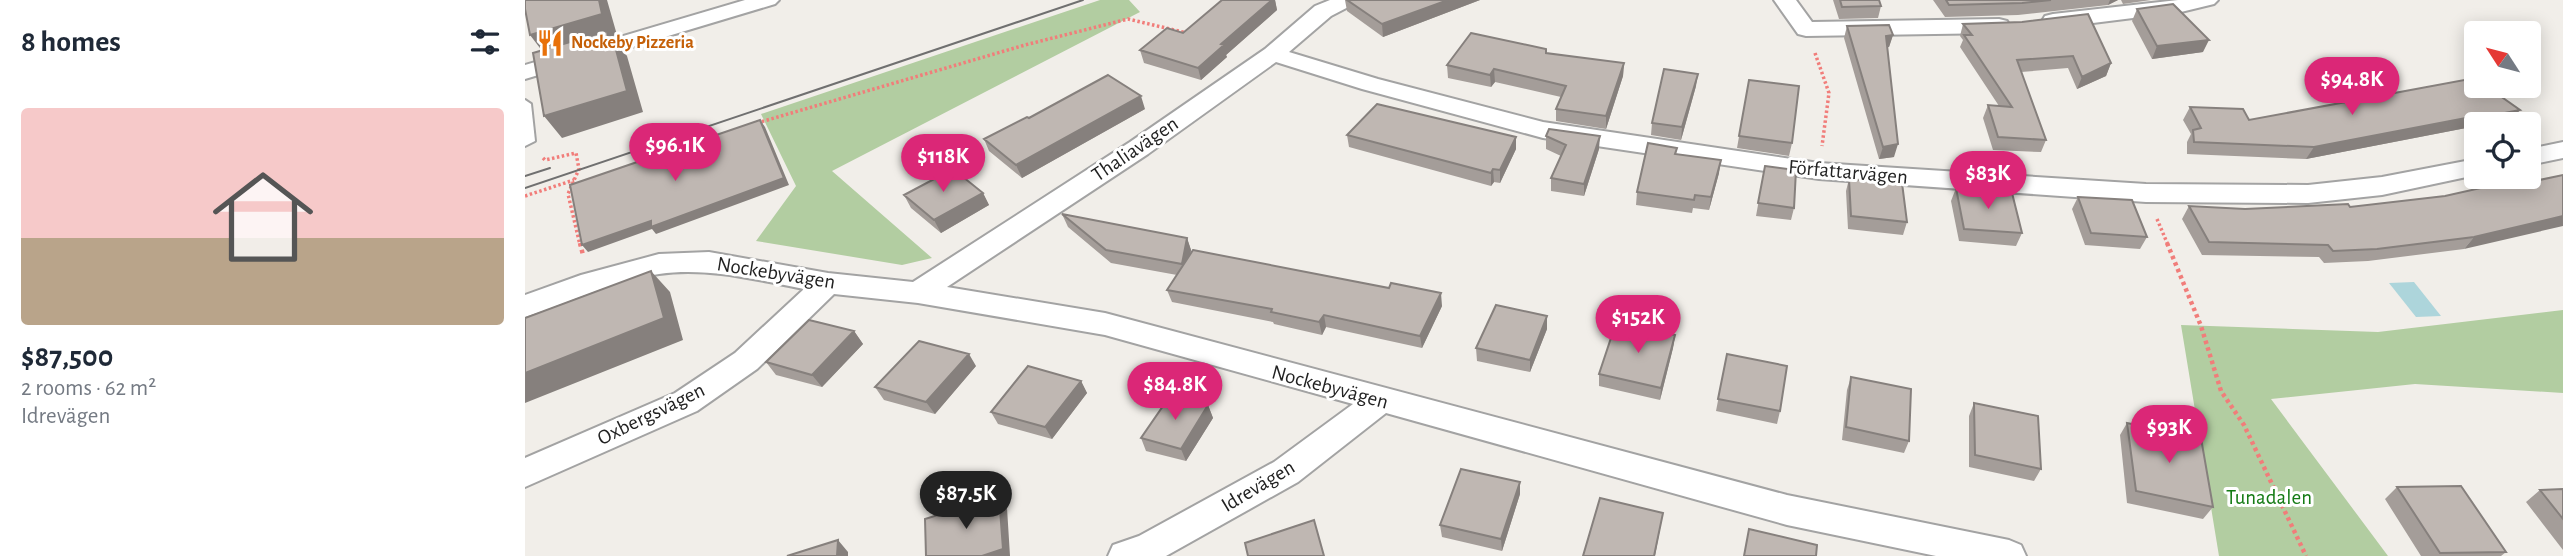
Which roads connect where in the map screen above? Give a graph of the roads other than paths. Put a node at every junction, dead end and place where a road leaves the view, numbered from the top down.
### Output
1 (768, 0) edge
2 (1347, 0) edge
3 (1785, 0) edge
4 (2207, 0) edge
5 (1273, 54) junction
6 (525, 72) edge
7 (525, 104) edge
8 (527, 142) edge
9 (2563, 150) edge
10 (2541, 155) edge
11 (2464, 169) edge
12 (828, 283) junction
13 (918, 293) junction
14 (525, 306) edge
15 (1380, 401) junction
16 (525, 473) edge
17 (1125, 556) edge
18 (2009, 556) edge

1 - 6 street
2 - 5 street, Thaliavägen
3 - 4 street
5 - 11 street, Författarvägen
5 - 13 street, Thaliavägen
7 - 8 lane
9 - 10 street
12 - 13 street, Nockebyvägen
12 - 14 street, Nockebyvägen
12 - 16 street, Oxbergsvägen
13 - 15 street, Nockebyvägen
15 - 17 street, Idrevägen
15 - 18 street, Nockebyvägen

